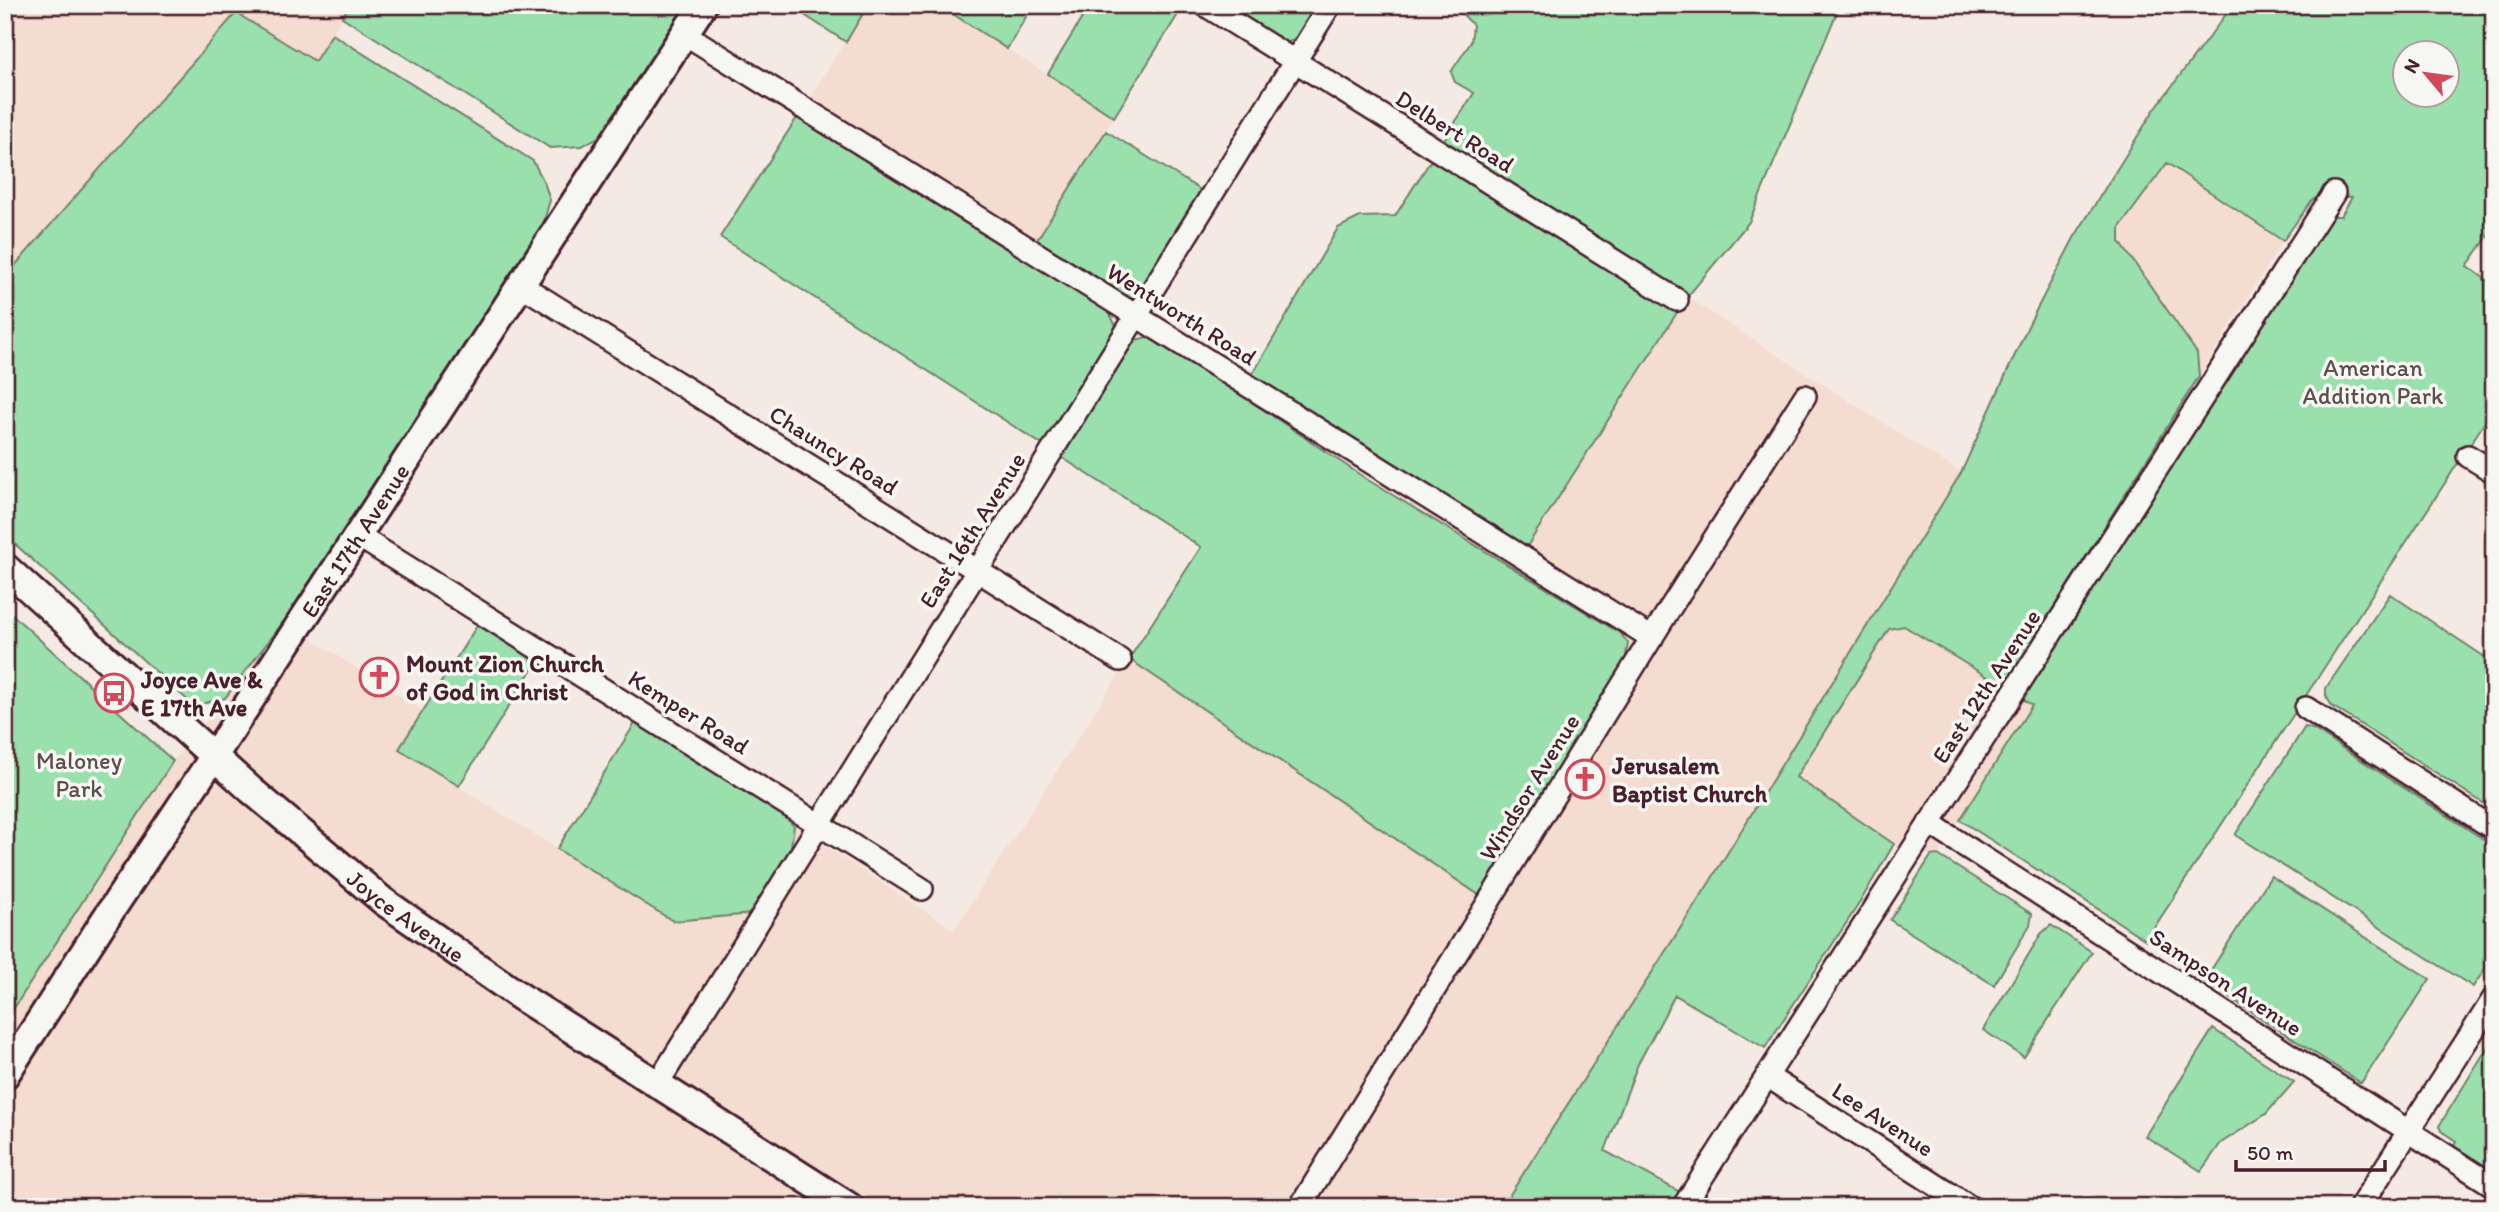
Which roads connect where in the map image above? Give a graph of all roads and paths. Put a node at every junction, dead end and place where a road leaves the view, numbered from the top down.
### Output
1 (703, 5) edge
2 (1205, 5) edge
3 (1330, 5) edge
4 (685, 34) junction
5 (1295, 62) junction
6 (2334, 193) dead end
7 (521, 285) junction
8 (1677, 300) dead end
9 (1136, 316) junction
10 (1805, 396) dead end
11 (2468, 456) dead end
12 (2494, 472) edge
13 (358, 536) junction
14 (5, 567) edge
15 (978, 570) junction
16 (1652, 638) junction
17 (1120, 660) dead end
18 (2306, 708) dead end
19 (214, 756) junction
20 (1929, 823) junction
21 (819, 825) junction
22 (2494, 829) edge
23 (922, 888) dead end
24 (2494, 998) edge
25 (5, 1075) edge
26 (1767, 1076) junction
27 (658, 1083) junction
28 (2408, 1131) junction
29 (2494, 1186) edge
30 (850, 1207) edge
31 (1300, 1207) edge
32 (1683, 1207) edge
33 (1970, 1207) edge
34 (2360, 1207) edge

1 - 4 street, East 17th Avenue
2 - 5 street, Delbert Road
3 - 5 street, East 16th Avenue
4 - 7 street, East 17th Avenue
4 - 9 street, Wentworth Road
5 - 8 street, Delbert Road
5 - 9 street, East 16th Avenue
6 - 20 street, East 12th Avenue
7 - 13 street, East 17th Avenue
7 - 15 street, Chauncy Road
9 - 15 street, East 16th Avenue
9 - 16 street, Wentworth Road
10 - 16 street, Windsor Avenue
11 - 12 street
13 - 19 street, East 17th Avenue
13 - 21 street, Kemper Road
14 - 19 street, Joyce Avenue
15 - 17 street, Chauncy Road
15 - 21 street, East 16th Avenue
16 - 31 street, Windsor Avenue
18 - 22 street
19 - 25 street, East 17th Avenue
19 - 27 street, Joyce Avenue
20 - 26 street, East 12th Avenue
20 - 28 street, Sampson Avenue
21 - 23 street, Kemper Road
21 - 27 street, East 16th Avenue
24 - 28 street
26 - 32 street, East 12th Avenue
26 - 33 street, Lee Avenue
27 - 30 street, Joyce Avenue
28 - 29 street, Sampson Avenue
28 - 34 street

